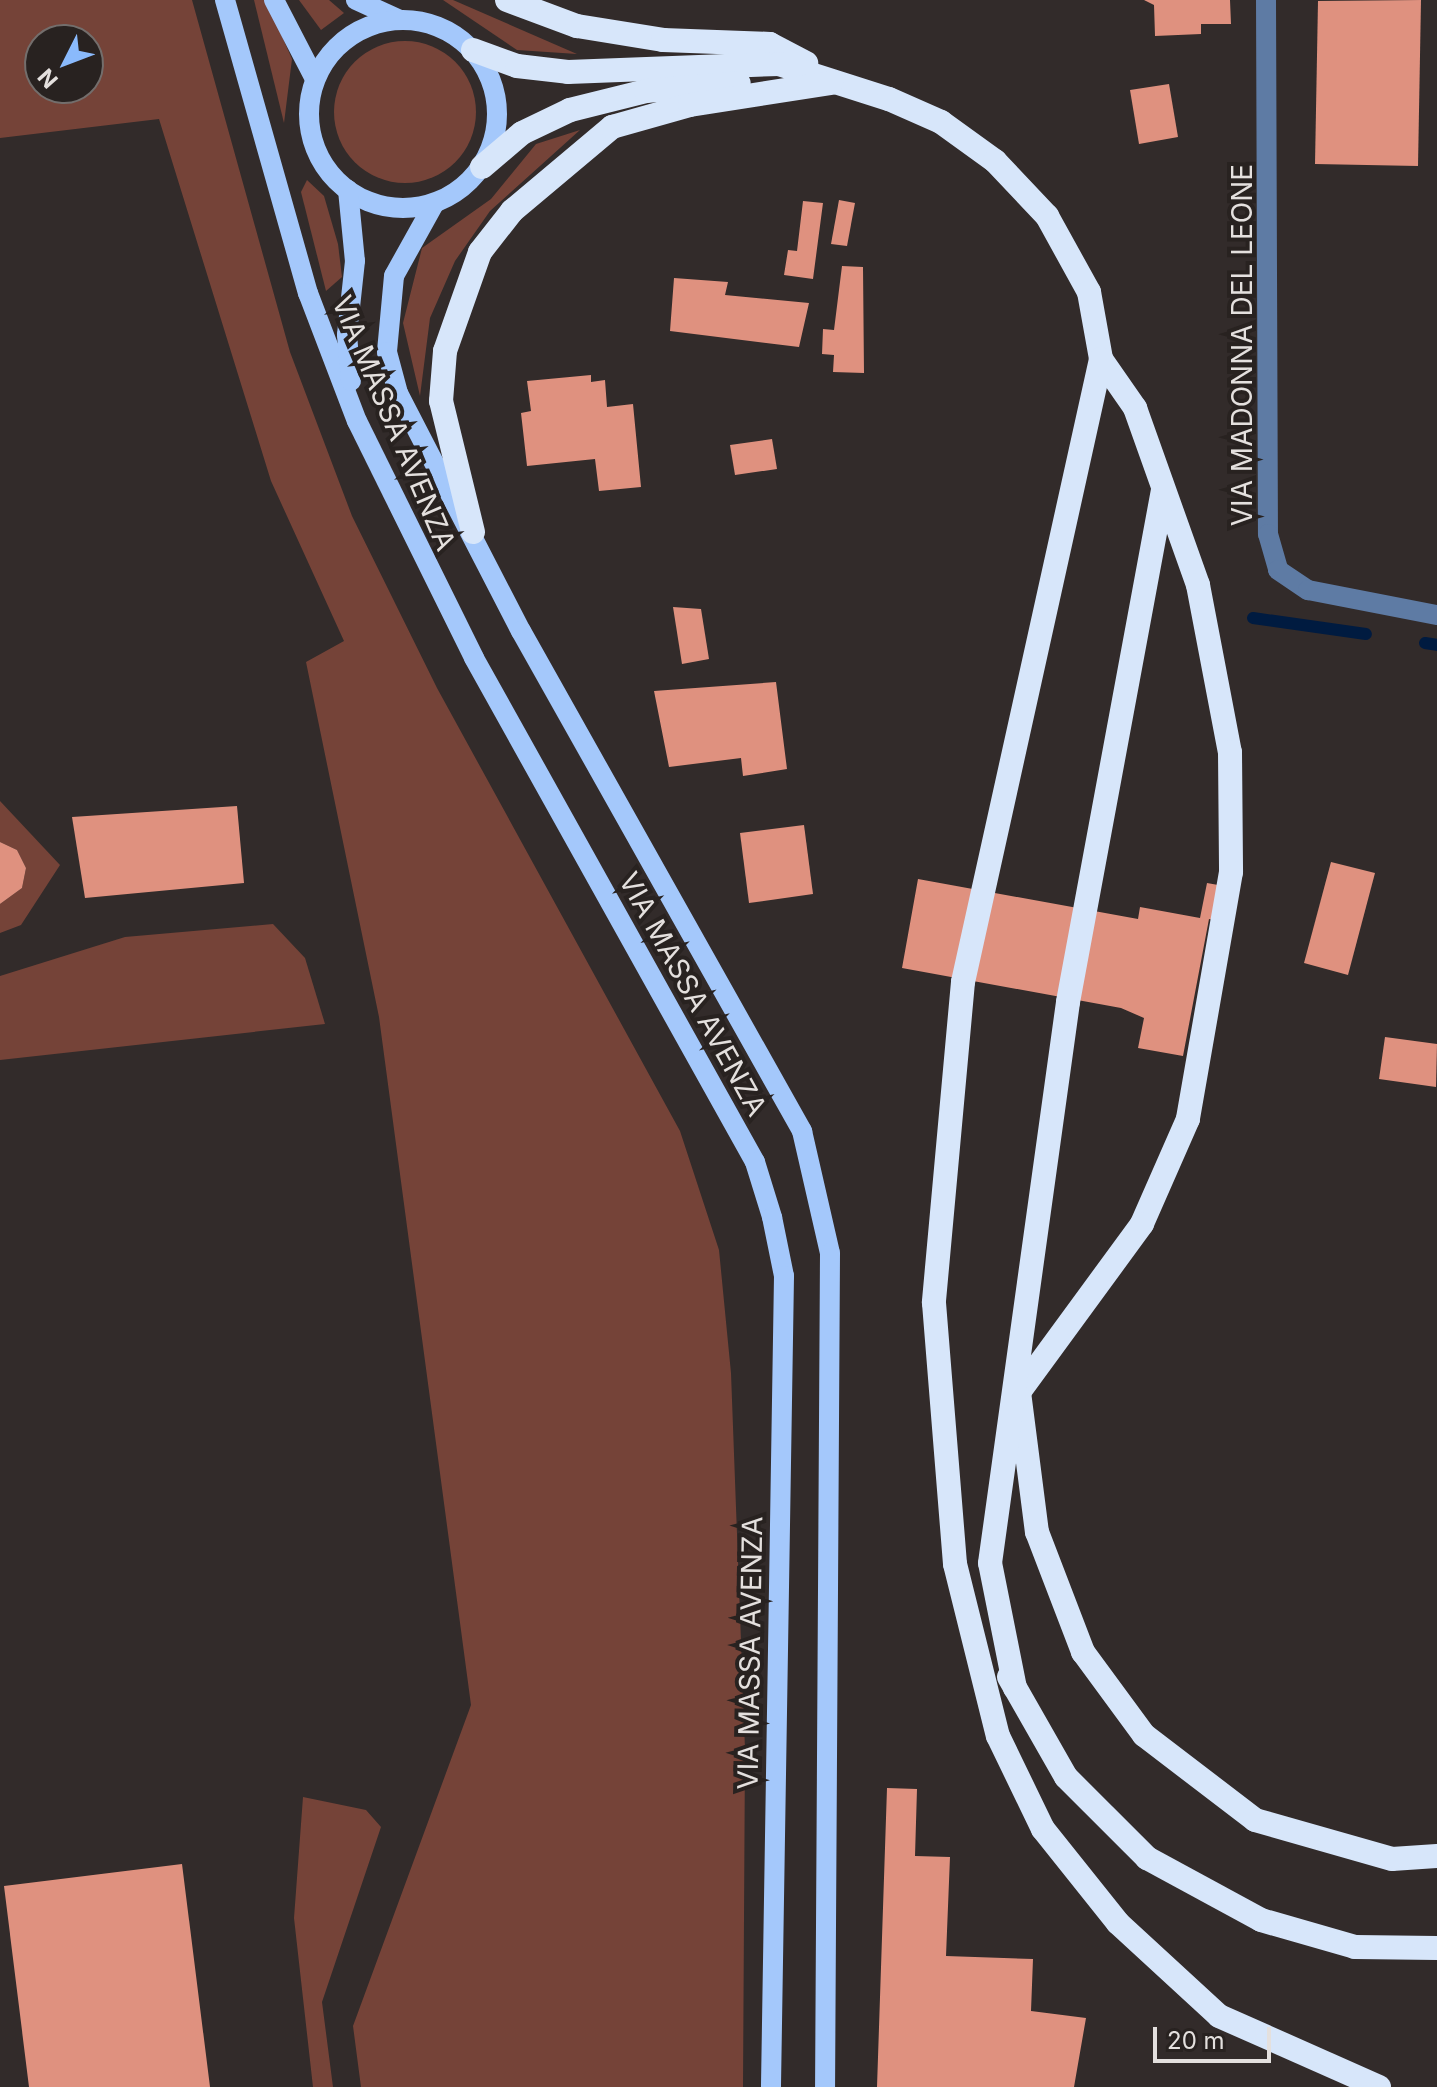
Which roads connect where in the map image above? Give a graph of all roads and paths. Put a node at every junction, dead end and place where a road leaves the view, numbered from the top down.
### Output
1 (225, 0) edge
2 (274, 0) edge
3 (356, 0) edge
4 (507, 0) edge
5 (1266, 0) edge
6 (400, 20) junction
7 (473, 50) junction
8 (315, 79) junction
9 (841, 82) junction
10 (482, 167) junction
11 (348, 190) junction
12 (434, 204) junction
13 (1101, 359) junction
14 (357, 421) junction
15 (1164, 488) junction
16 (473, 532) junction
17 (1437, 615) edge
18 (1019, 1392) junction
19 (960, 1587) junction
20 (1015, 1688) junction
21 (1437, 1856) edge
22 (1437, 1948) edge
23 (771, 2087) edge
24 (825, 2087) edge
25 (1379, 2087) edge

1 - 14 main road, VIA MASSA AVENZA
2 - 8 main road
3 - 6 main road
4 - 9 highway
5 - 17 street, VIA MADONNA DEL LEONE
6 - 7 main road
6 - 8 main road
7 - 9 highway
7 - 10 main road
8 - 11 main road
9 - 10 highway
9 - 13 highway
9 - 16 highway
10 - 12 main road
11 - 12 main road
11 - 14 main road
12 - 16 main road, VIA MASSA AVENZA
13 - 15 highway
13 - 19 highway
14 - 23 main road, VIA MASSA AVENZA
15 - 18 highway
15 - 18 highway
16 - 24 main road, VIA MASSA AVENZA
18 - 20 highway
18 - 21 highway
19 - 20 highway
19 - 25 highway
20 - 22 highway

